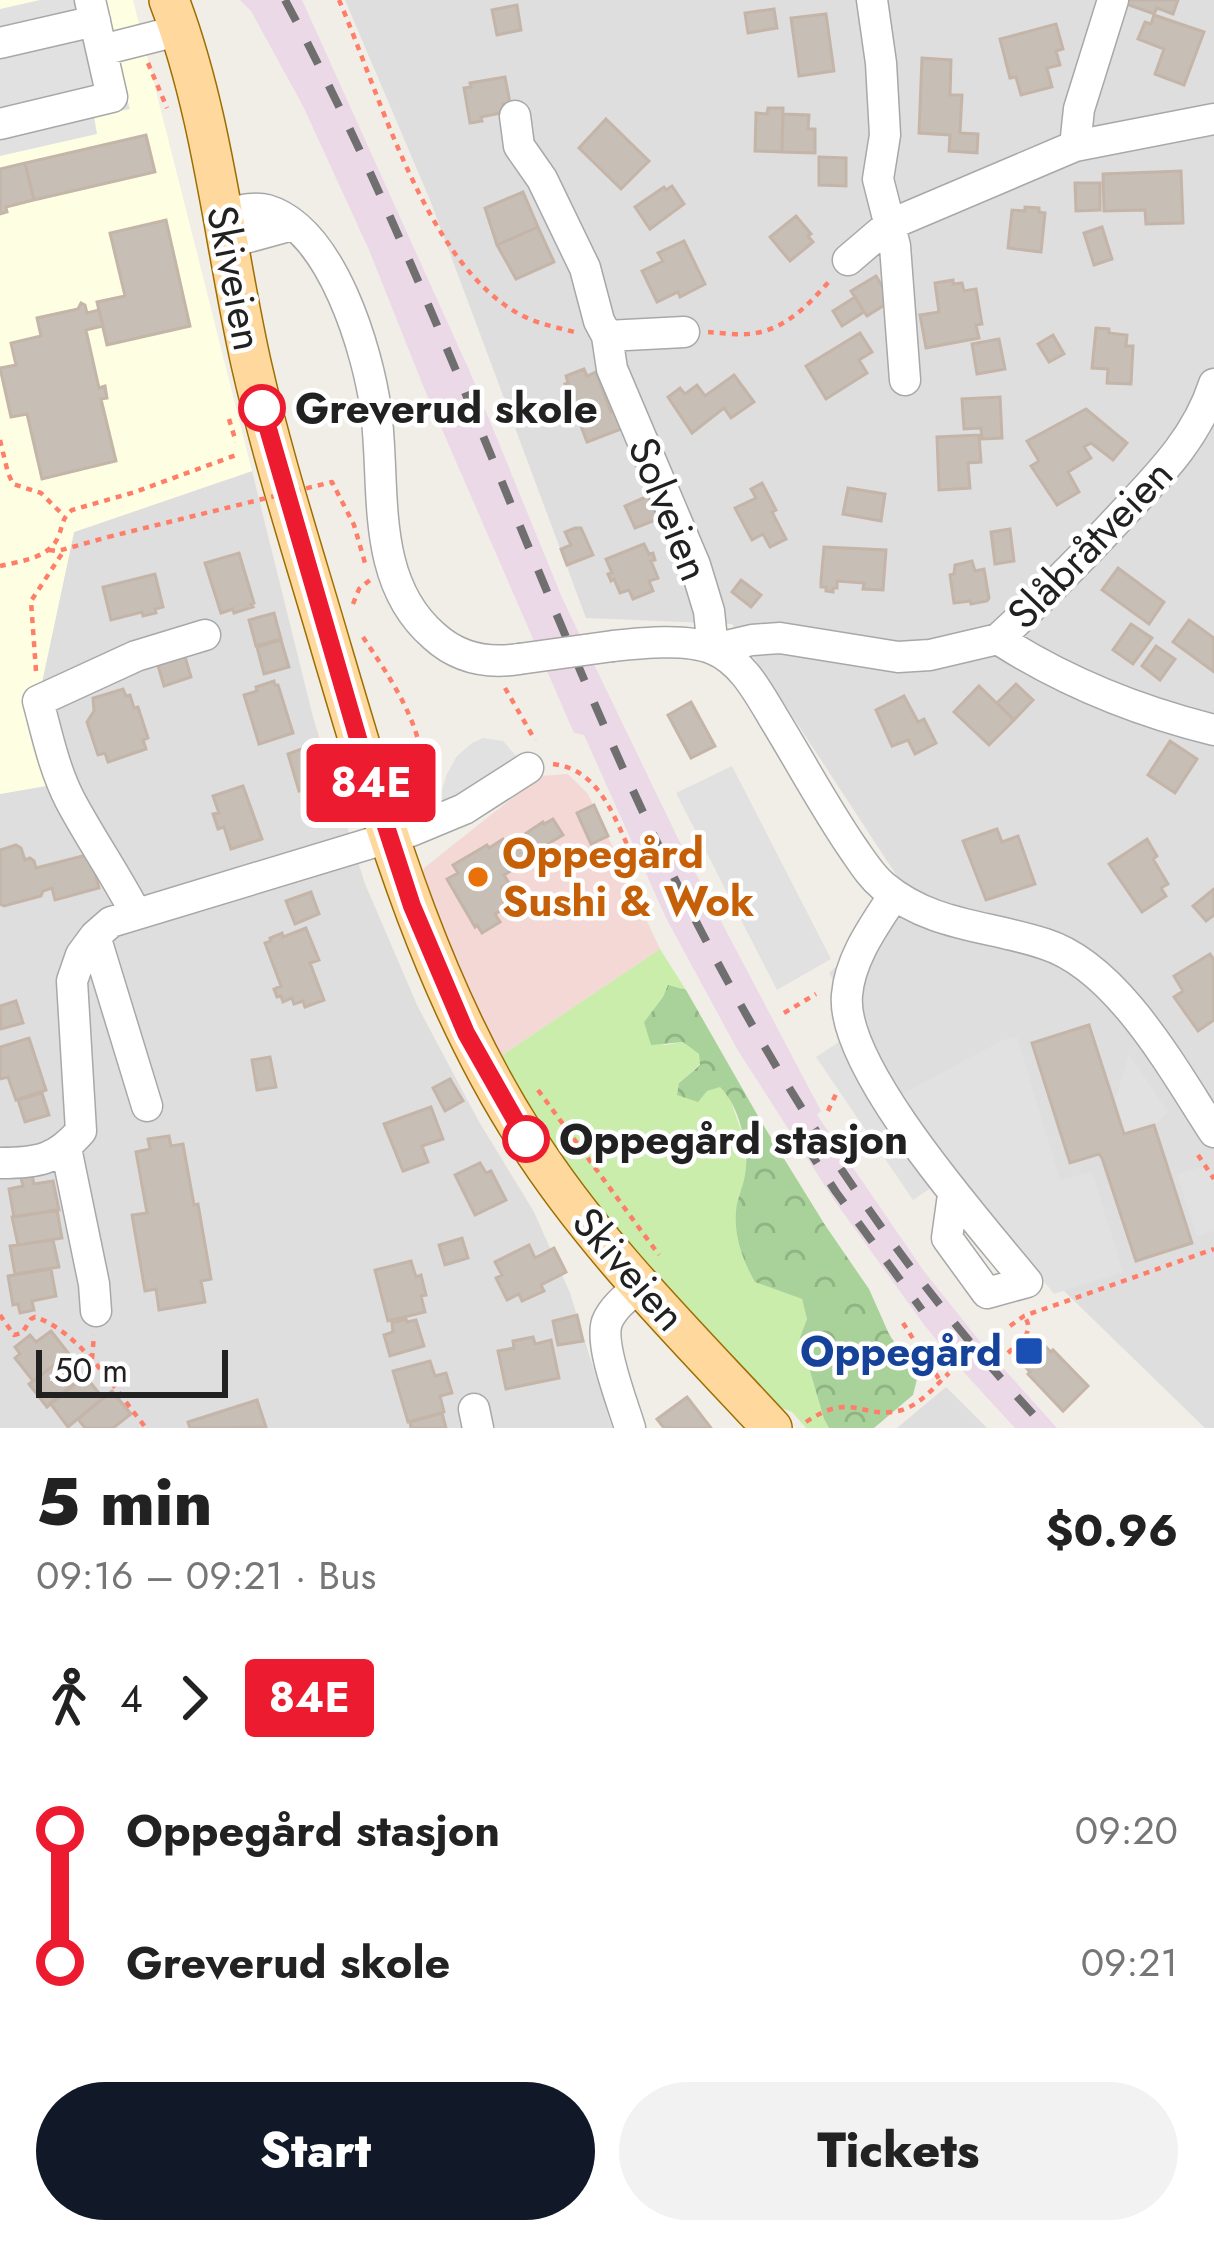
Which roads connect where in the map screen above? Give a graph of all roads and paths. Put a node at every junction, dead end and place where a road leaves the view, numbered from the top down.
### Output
1 (339, 0) edge
2 (872, 0) edge
3 (1113, 0) edge
4 (175, 15) edge
5 (96, 24) edge
6 (0, 43) edge
7 (515, 116) dead end
8 (1214, 118) edge
9 (0, 124) edge
10 (1075, 146) junction
11 (889, 225) junction
12 (224, 229) junction
13 (848, 260) joint
14 (684, 332) joint
15 (607, 336) junction
16 (905, 380) dead end
17 (1214, 384) edge
18 (0, 440) edge
19 (240, 454) dead end
20 (64, 516) junction
21 (64, 549) junction
22 (49, 550) junction
23 (0, 566) edge
24 (379, 567) junction
25 (353, 613) dead end
26 (356, 626) dead end
27 (205, 635) dead end
28 (998, 639) junction
29 (712, 649) junction
30 (511, 671) junction
31 (38, 701) junction
32 (1214, 730) edge
33 (539, 766) junction
34 (400, 834) junction
35 (629, 849) dead end
36 (894, 896) junction
37 (136, 914) junction
38 (95, 936) junction
39 (816, 994) dead end
40 (784, 1013) dead end
41 (529, 1078) dead end
42 (836, 1094) dead end
43 (147, 1106) dead end
44 (828, 1111) dead end
45 (1214, 1132) edge
46 (66, 1148) junction
47 (0, 1162) edge
48 (952, 1195) dead end
49 (1214, 1249) edge
50 (650, 1270) junction
51 (96, 1311) dead end
52 (1022, 1314) junction
53 (0, 1315) edge
54 (903, 1323) dead end
55 (1010, 1326) dead end
56 (1008, 1353) dead end
57 (949, 1373) dead end
58 (940, 1382) junction
59 (619, 1426) edge
60 (146, 1428) edge
61 (772, 1428) edge
62 (811, 1428) edge

1 - 15 path
2 - 11 street
3 - 10 street
4 - 5 street
4 - 12 main road, Skiveien
5 - 6 street
5 - 9 street
7 - 15 street, Solveien
8 - 10 street
10 - 11 street
11 - 13 street
11 - 16 street
12 - 24 street
12 - 34 main road, Skiveien
13 - 14 path
14 - 15 street
15 - 29 street, Solveien
17 - 28 street, Slåbråtveien
18 - 20 path
19 - 20 path
20 - 22 path
21 - 22 path
21 - 24 path, bridge
21 - 31 path
22 - 23 path
24 - 25 path
24 - 30 street
26 - 34 path
27 - 31 street
28 - 29 street
28 - 32 street
29 - 30 street, bridge
29 - 36 street
30 - 33 path
31 - 37 street
33 - 34 street
33 - 35 path
34 - 37 street
34 - 50 main road, Skiveien
36 - 45 street
36 - 48 street
37 - 38 street
38 - 43 street
38 - 46 street
39 - 40 path
41 - 50 path
42 - 44 path
46 - 47 street
46 - 51 street
49 - 52 path
50 - 59 street
50 - 61 main road, Skiveien
52 - 55 path
52 - 56 path
53 - 60 path
54 - 58 path
57 - 58 path
58 - 62 path

